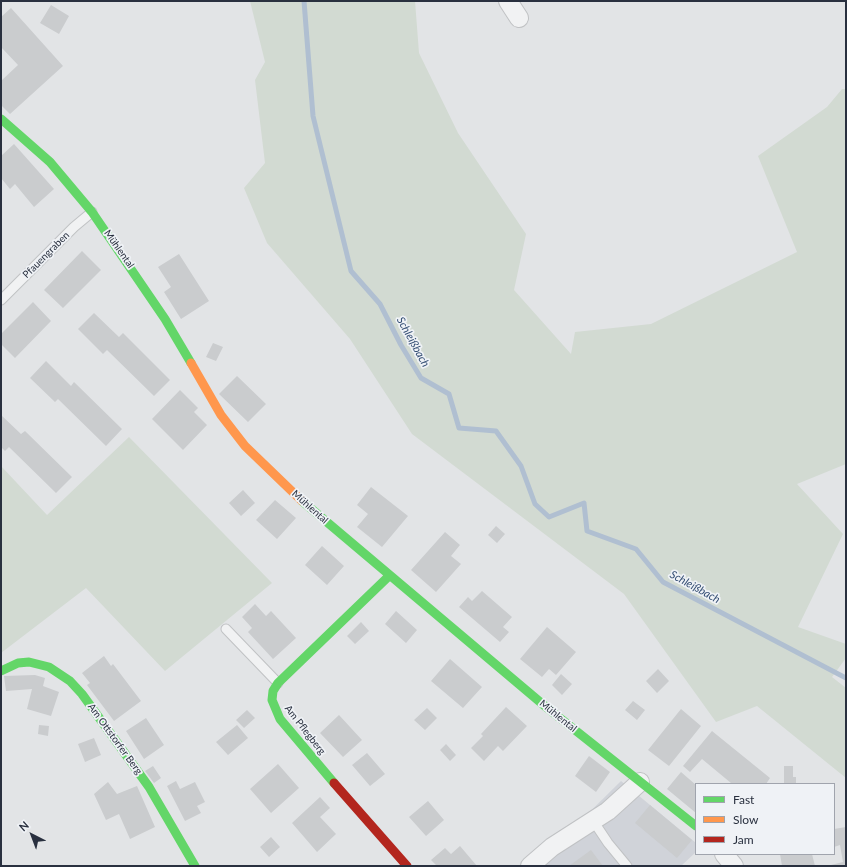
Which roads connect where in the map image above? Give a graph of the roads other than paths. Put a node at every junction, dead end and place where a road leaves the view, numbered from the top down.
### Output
1 (508, 1) edge
2 (519, 18) dead end
3 (1, 119) edge
4 (92, 212) junction
5 (1, 300) edge
6 (389, 576) junction
7 (226, 629) dead end
8 (1, 671) edge
9 (278, 683) junction
10 (640, 782) junction
11 (594, 822) junction
12 (695, 825) edge
13 (725, 855) edge
14 (192, 865) edge
15 (407, 866) edge
16 (530, 866) edge
17 (627, 866) edge
18 (734, 866) edge

1 - 2 street
3 - 4 street, Mühlental
4 - 5 lane, Pfauengraben
4 - 6 street, Mühlental
6 - 9 street, Am Pflegberg
6 - 10 street, Mühlental
7 - 9 lane
8 - 14 street, Am Ottstorfer Berg
9 - 15 street, Am Pflegberg
10 - 11 street
10 - 12 street, Mühlental
11 - 16 street
11 - 17 lane
13 - 18 street

